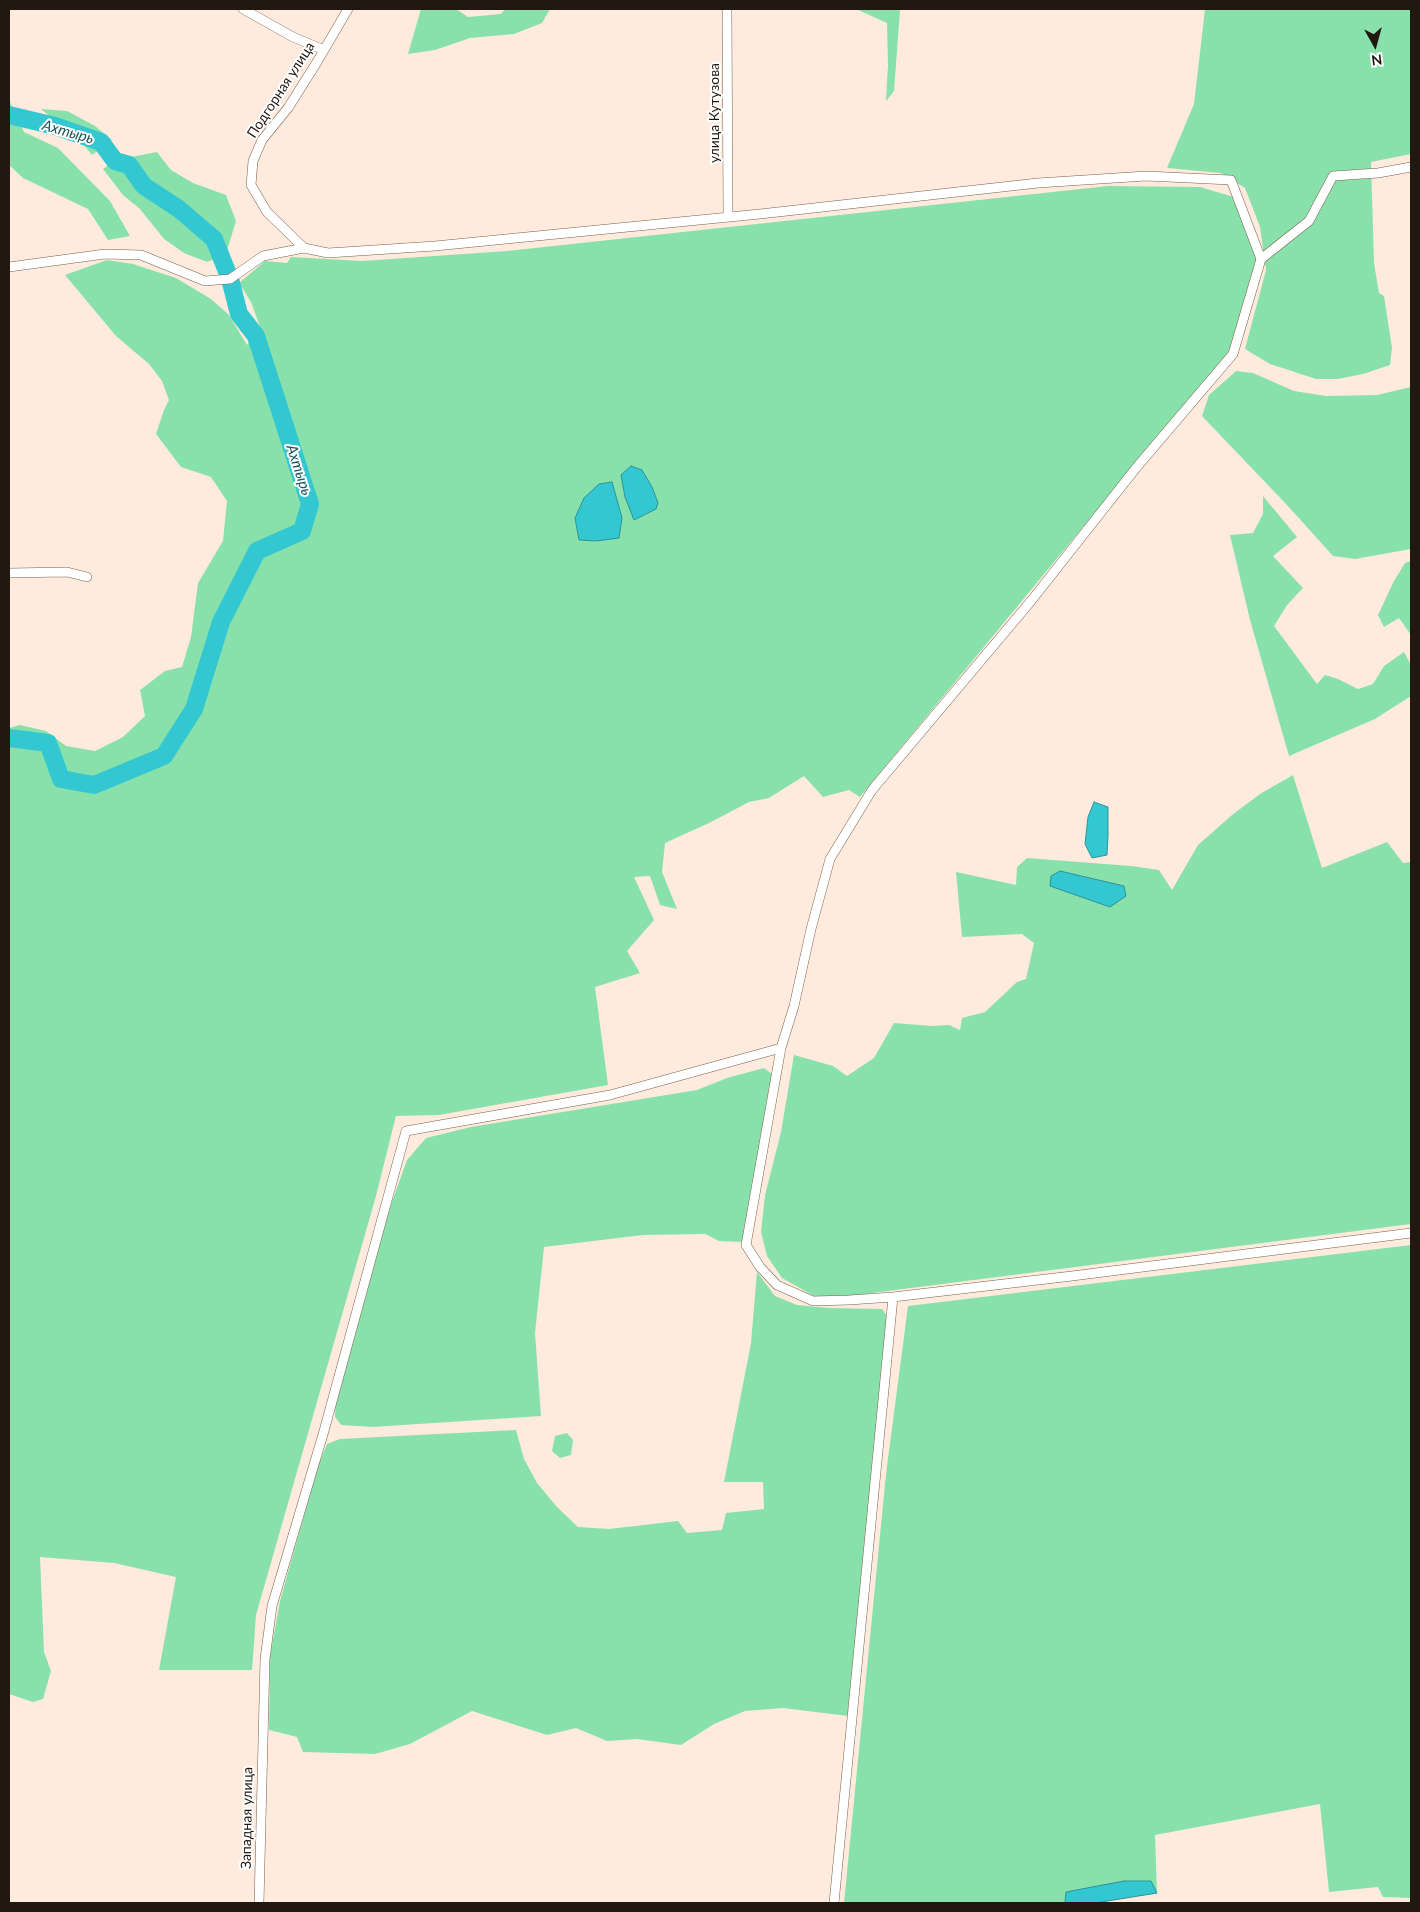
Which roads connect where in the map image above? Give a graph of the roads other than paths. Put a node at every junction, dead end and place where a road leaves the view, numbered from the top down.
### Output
1 (243, 9) edge
2 (348, 9) edge
3 (727, 9) edge
4 (324, 50) junction
5 (1411, 167) edge
6 (728, 216) junction
7 (304, 248) junction
8 (1261, 259) junction
9 (9, 266) edge
10 (9, 573) edge
11 (87, 577) dead end
12 (781, 1048) junction
13 (1411, 1234) edge
14 (893, 1297) junction
15 (260, 1903) edge
16 (834, 1903) edge

1 - 4 street
2 - 4 street, Подгорная улица
3 - 6 street, улица Кутузова
4 - 7 street, Подгорная улица
5 - 8 street
6 - 7 street
6 - 8 street
7 - 9 street
8 - 12 street
10 - 11 street
12 - 14 street
12 - 15 street, Западная улица
13 - 14 street
14 - 16 street

